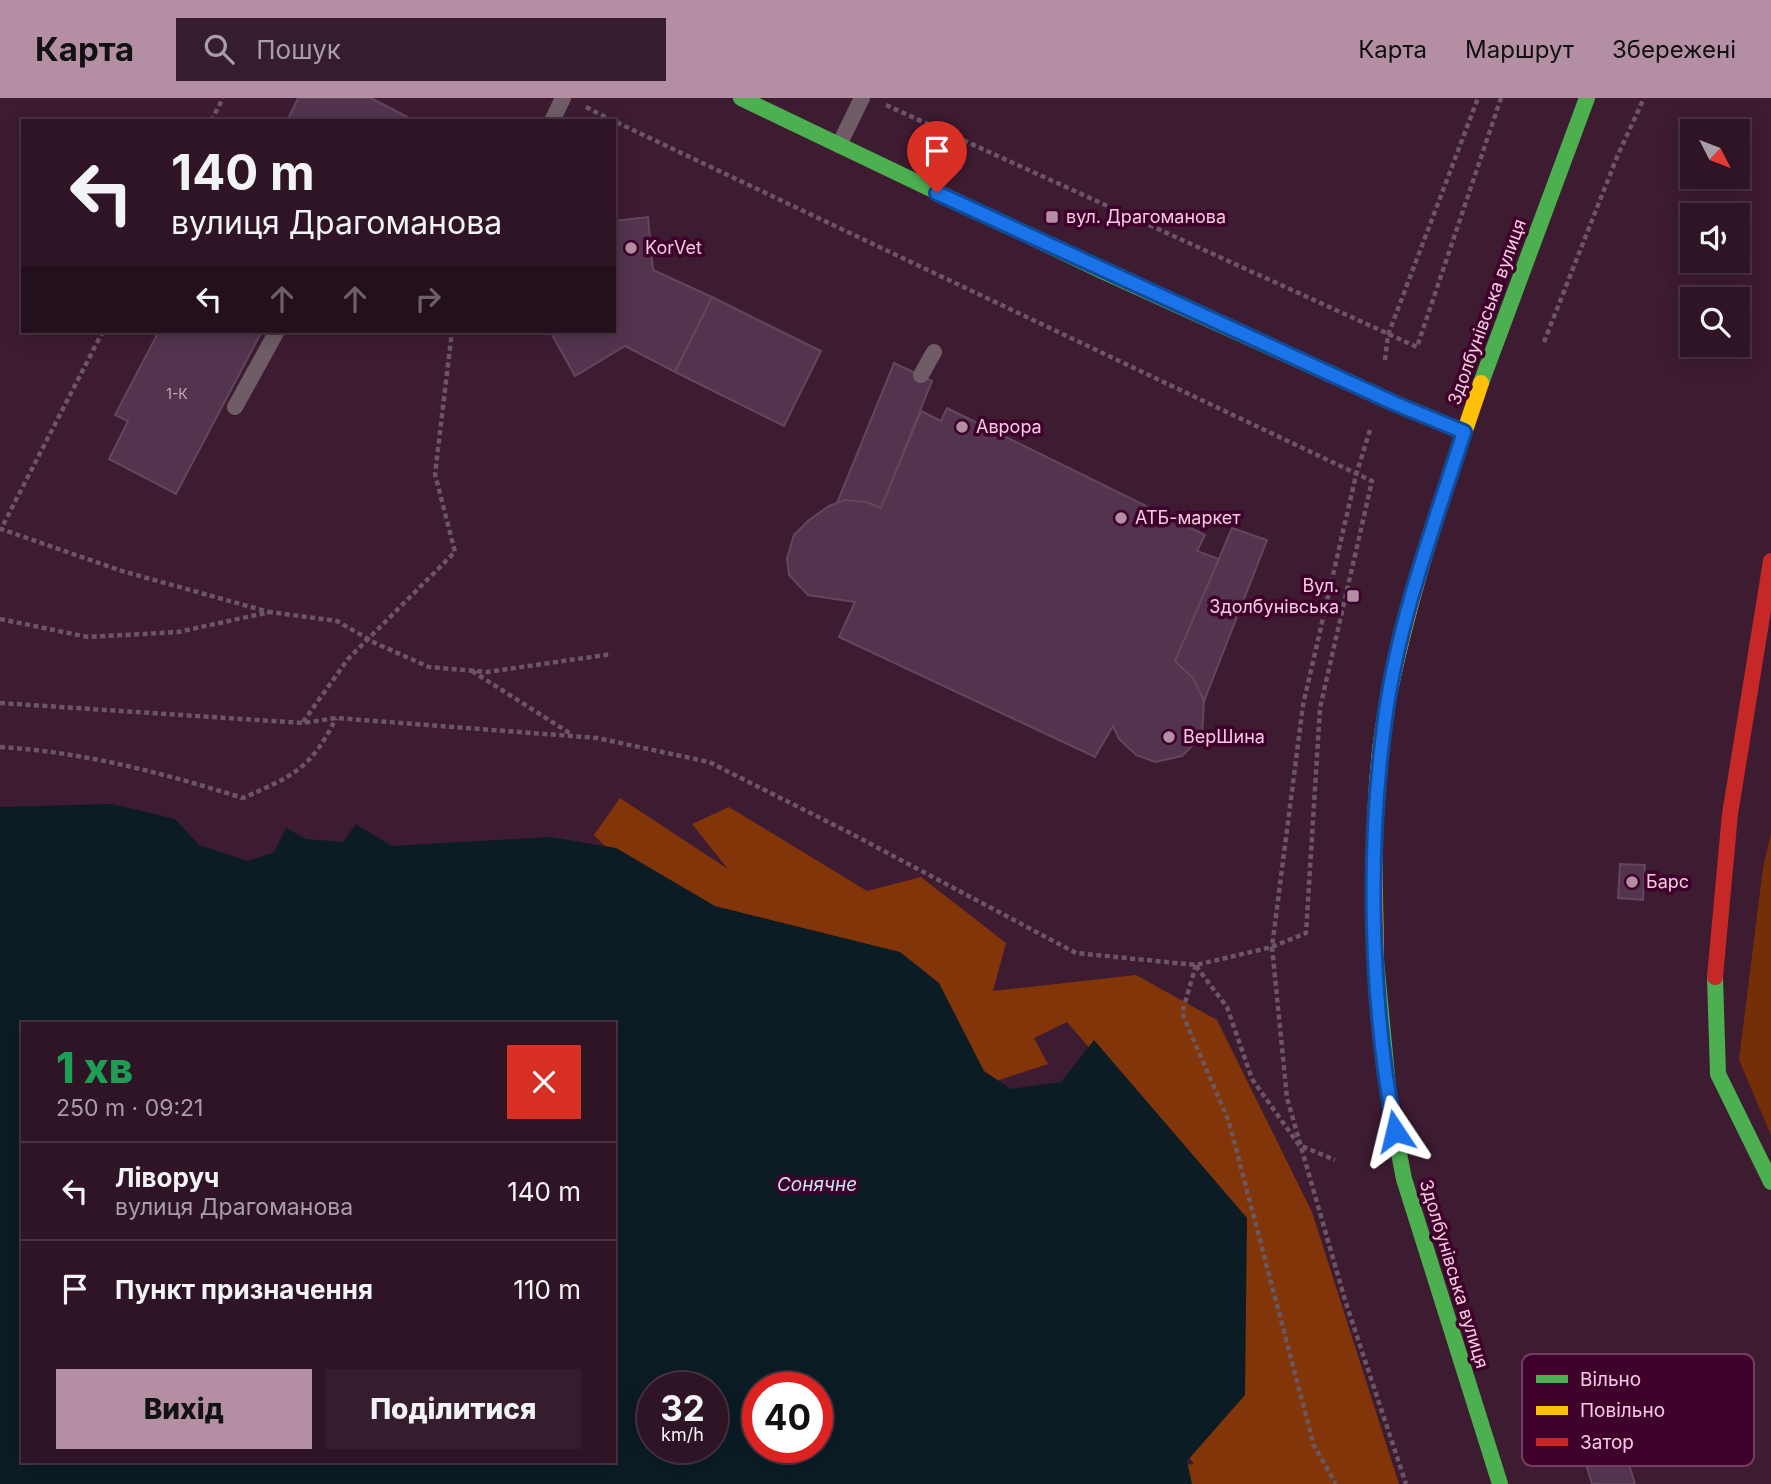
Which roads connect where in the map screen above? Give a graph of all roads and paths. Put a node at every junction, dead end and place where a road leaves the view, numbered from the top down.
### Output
1 (223, 98) edge
2 (741, 98) edge
3 (862, 98) edge
4 (1501, 98) edge
5 (1587, 98) edge
6 (1644, 98) edge
7 (570, 101) edge
8 (884, 104) dead end
9 (212, 119) edge
10 (554, 119) edge
11 (610, 119) edge
12 (616, 122) edge
13 (839, 145) junction
14 (102, 333) edge
15 (276, 333) edge
16 (452, 333) edge
17 (1544, 342) dead end
18 (934, 352) dead end
19 (921, 375) dead end
20 (235, 407) dead end
21 (1464, 432) junction
22 (1, 529) edge
23 (1771, 561) edge
24 (270, 612) junction
25 (0, 619) edge
26 (369, 640) junction
27 (612, 654) dead end
28 (471, 671) junction
29 (0, 703) edge
30 (336, 718) junction
31 (303, 723) junction
32 (573, 736) junction
33 (0, 747) edge
34 (1196, 965) junction
35 (1335, 1160) dead end
36 (1771, 1182) edge
37 (1336, 1484) edge
38 (1500, 1484) edge

1 - 9 path
2 - 13 street
3 - 13 lane
4 - 8 path
5 - 21 street, Здолбунівська вулиця
6 - 17 path
7 - 10 lane
7 - 11 path
12 - 34 path
13 - 21 street
14 - 22 path
15 - 20 lane
16 - 26 path
18 - 19 lane
21 - 38 street, Здолбунівська вулиця
22 - 24 path
23 - 36 street
24 - 25 path
24 - 26 path
26 - 28 path
26 - 31 path
27 - 28 path
28 - 32 path
29 - 31 path
30 - 31 path
30 - 32 path
30 - 33 path
32 - 34 path
34 - 35 path
34 - 37 path

